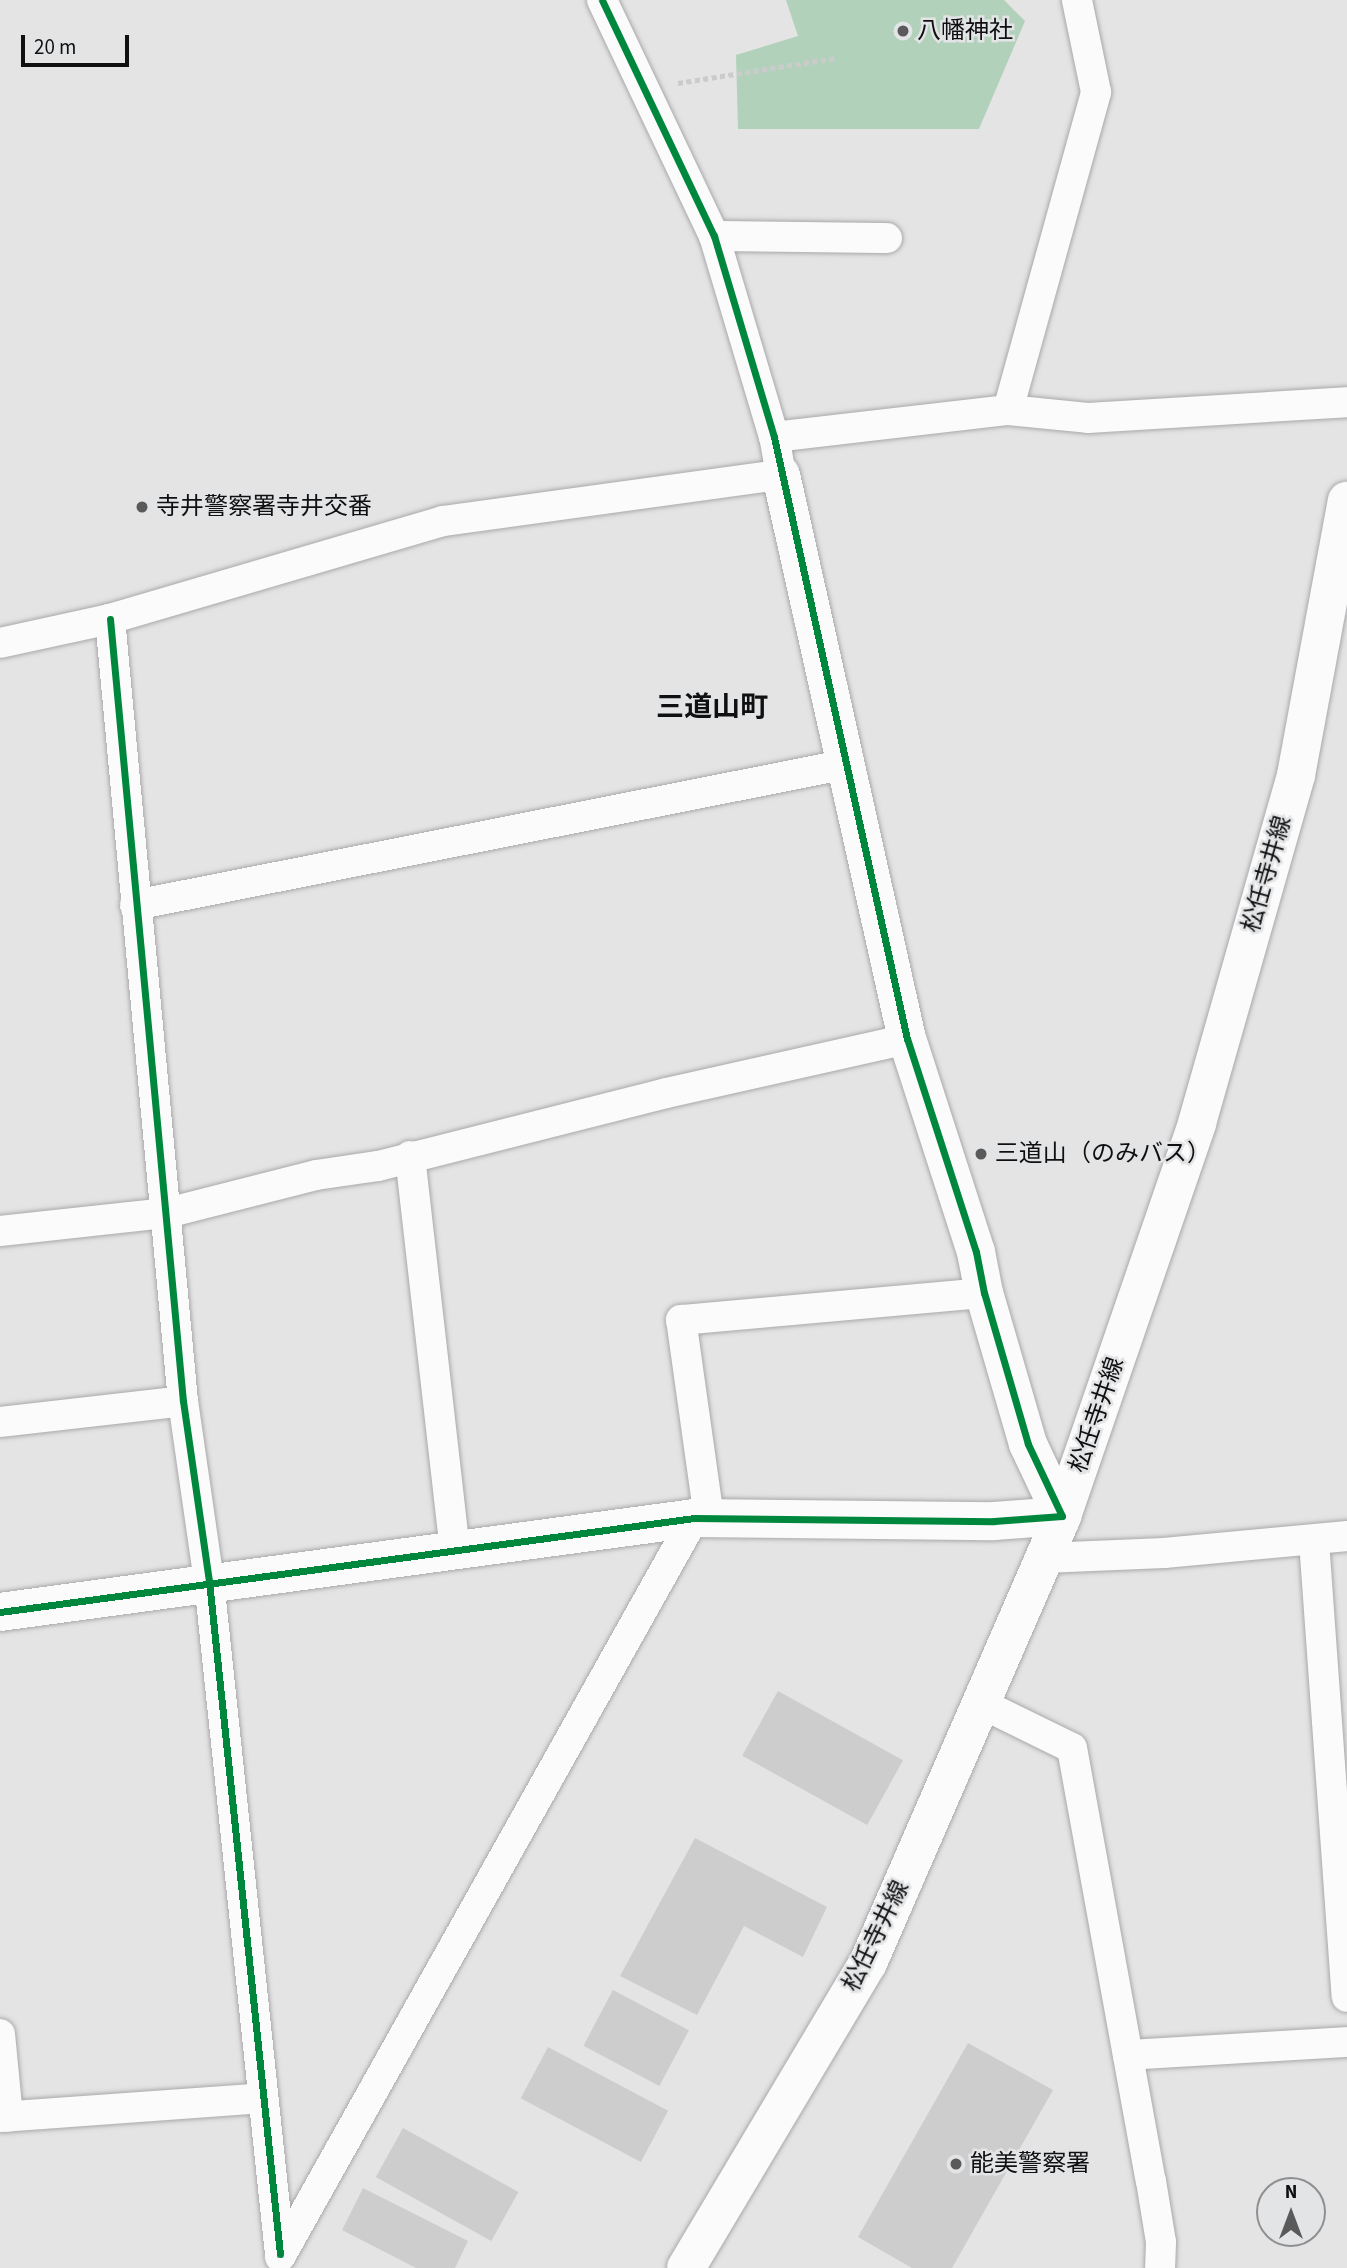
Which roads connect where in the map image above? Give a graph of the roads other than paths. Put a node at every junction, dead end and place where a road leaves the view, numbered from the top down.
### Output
1 (602, 0) edge
2 (626, 0) edge
3 (1077, 0) edge
4 (626, 49) junction
5 (714, 236) junction
6 (887, 238) dead end
7 (1347, 402) edge
8 (1008, 410) junction
9 (774, 437) junction
10 (781, 475) junction
11 (1347, 501) edge
12 (110, 619) junction
13 (0, 643) edge
14 (848, 764) junction
15 (135, 905) junction
16 (907, 1039) junction
17 (411, 1156) junction
18 (167, 1213) junction
19 (0, 1231) edge
20 (984, 1293) junction
21 (183, 1401) junction
22 (0, 1422) edge
23 (1062, 1516) junction
24 (702, 1518) junction
25 (1347, 1536) edge
26 (1314, 1541) junction
27 (455, 1550) junction
28 (1044, 1558) junction
29 (209, 1581) junction
30 (0, 1612) edge
31 (980, 1703) junction
32 (1347, 1997) edge
33 (0, 2034) edge
34 (1347, 2042) edge
35 (1128, 2055) junction
36 (262, 2098) junction
37 (4, 2117) edge
38 (281, 2261) edge
39 (686, 2268) edge
40 (1160, 2268) edge

1 - 4 street
2 - 4 street
3 - 8 street
4 - 5 street
5 - 6 street
5 - 9 street
7 - 8 street
8 - 9 street
9 - 10 street
10 - 12 street
10 - 14 street
11 - 23 street, 松任寺井線
12 - 13 street
12 - 15 street
14 - 15 street
14 - 16 street
15 - 18 street
16 - 17 street
16 - 20 street
17 - 18 street
17 - 27 street
18 - 19 street
18 - 21 street
20 - 23 street
20 - 24 street
21 - 22 street
21 - 29 street
23 - 24 street
23 - 28 street, 松任寺井線
24 - 27 street
24 - 38 street
25 - 26 street
26 - 28 street
26 - 32 street
27 - 29 street
28 - 31 street, 松任寺井線
29 - 30 street
29 - 36 street
31 - 35 street
31 - 39 street, 松任寺井線
33 - 37 street
34 - 35 street
35 - 40 street
36 - 37 street
36 - 38 street

